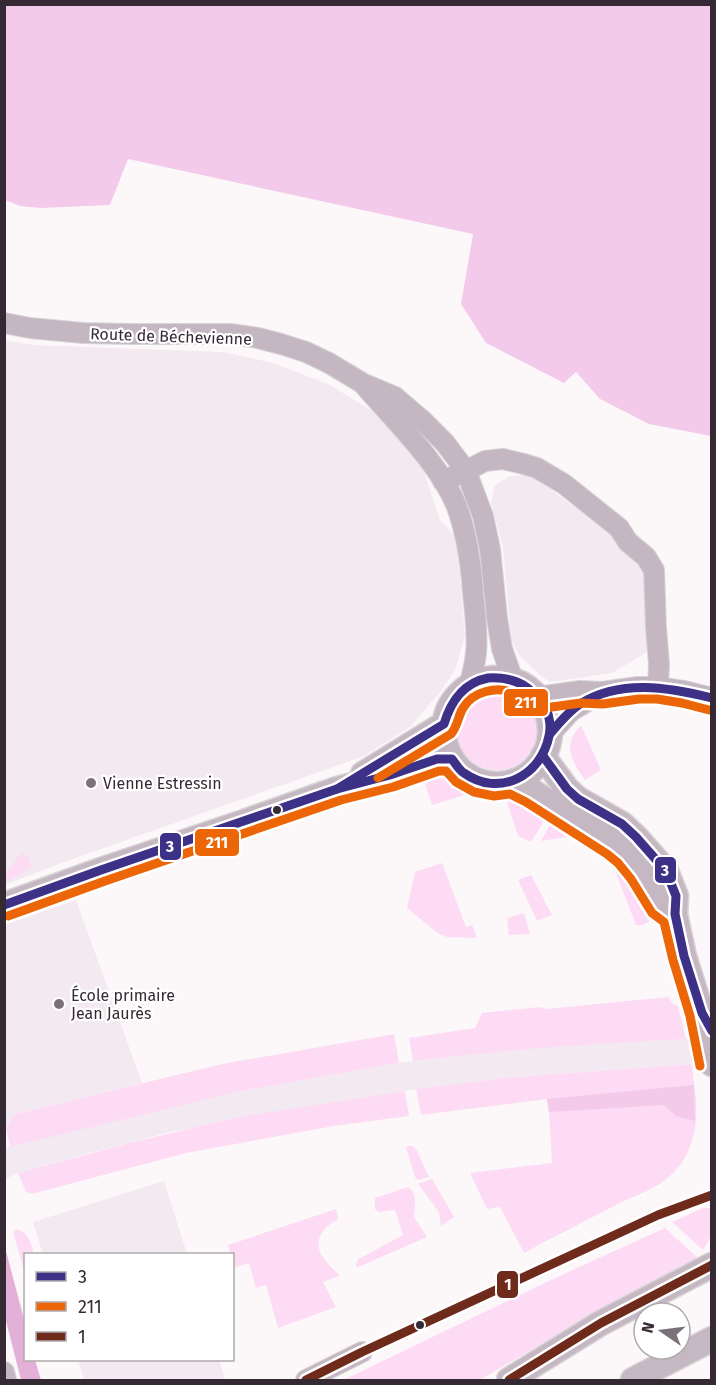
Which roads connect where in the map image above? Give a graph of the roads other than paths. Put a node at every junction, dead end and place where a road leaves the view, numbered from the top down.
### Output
1 (4, 323) edge
2 (364, 384) junction
3 (466, 471) junction
4 (443, 481) junction
5 (513, 680) junction
6 (470, 684) junction
7 (658, 687) junction
8 (602, 692) junction
9 (538, 697) junction
10 (711, 698) edge
11 (444, 724) junction
12 (547, 745) junction
13 (452, 759) junction
14 (512, 782) junction
15 (338, 789) junction
16 (4, 905) edge
17 (675, 914) junction
18 (707, 1023) edge
19 (711, 1064) edge
20 (711, 1265) edge
21 (711, 1339) edge
22 (362, 1352) dead end
23 (4, 1372) edge
24 (6, 1380) edge
25 (306, 1380) edge
26 (509, 1380) edge
27 (633, 1380) edge

1 - 2 street, Route de Béchevienne
2 - 3 street, Route de Béchevienne
2 - 4 street, Route de Béchevienne
3 - 4 street
3 - 5 street, Route de Béchevienne
3 - 7 street
4 - 6 street, Route de Béchevienne
5 - 6 main road
5 - 9 main road
6 - 11 main road
7 - 8 street
7 - 10 street
8 - 9 street
8 - 12 street
9 - 12 main road
11 - 13 main road
11 - 15 main road
12 - 14 main road
12 - 17 main road
13 - 14 main road
13 - 15 main road
14 - 17 main road
15 - 16 main road
17 - 18 main road
18 - 19 main road
20 - 26 main road
21 - 27 main road
22 - 25 street
23 - 24 street

